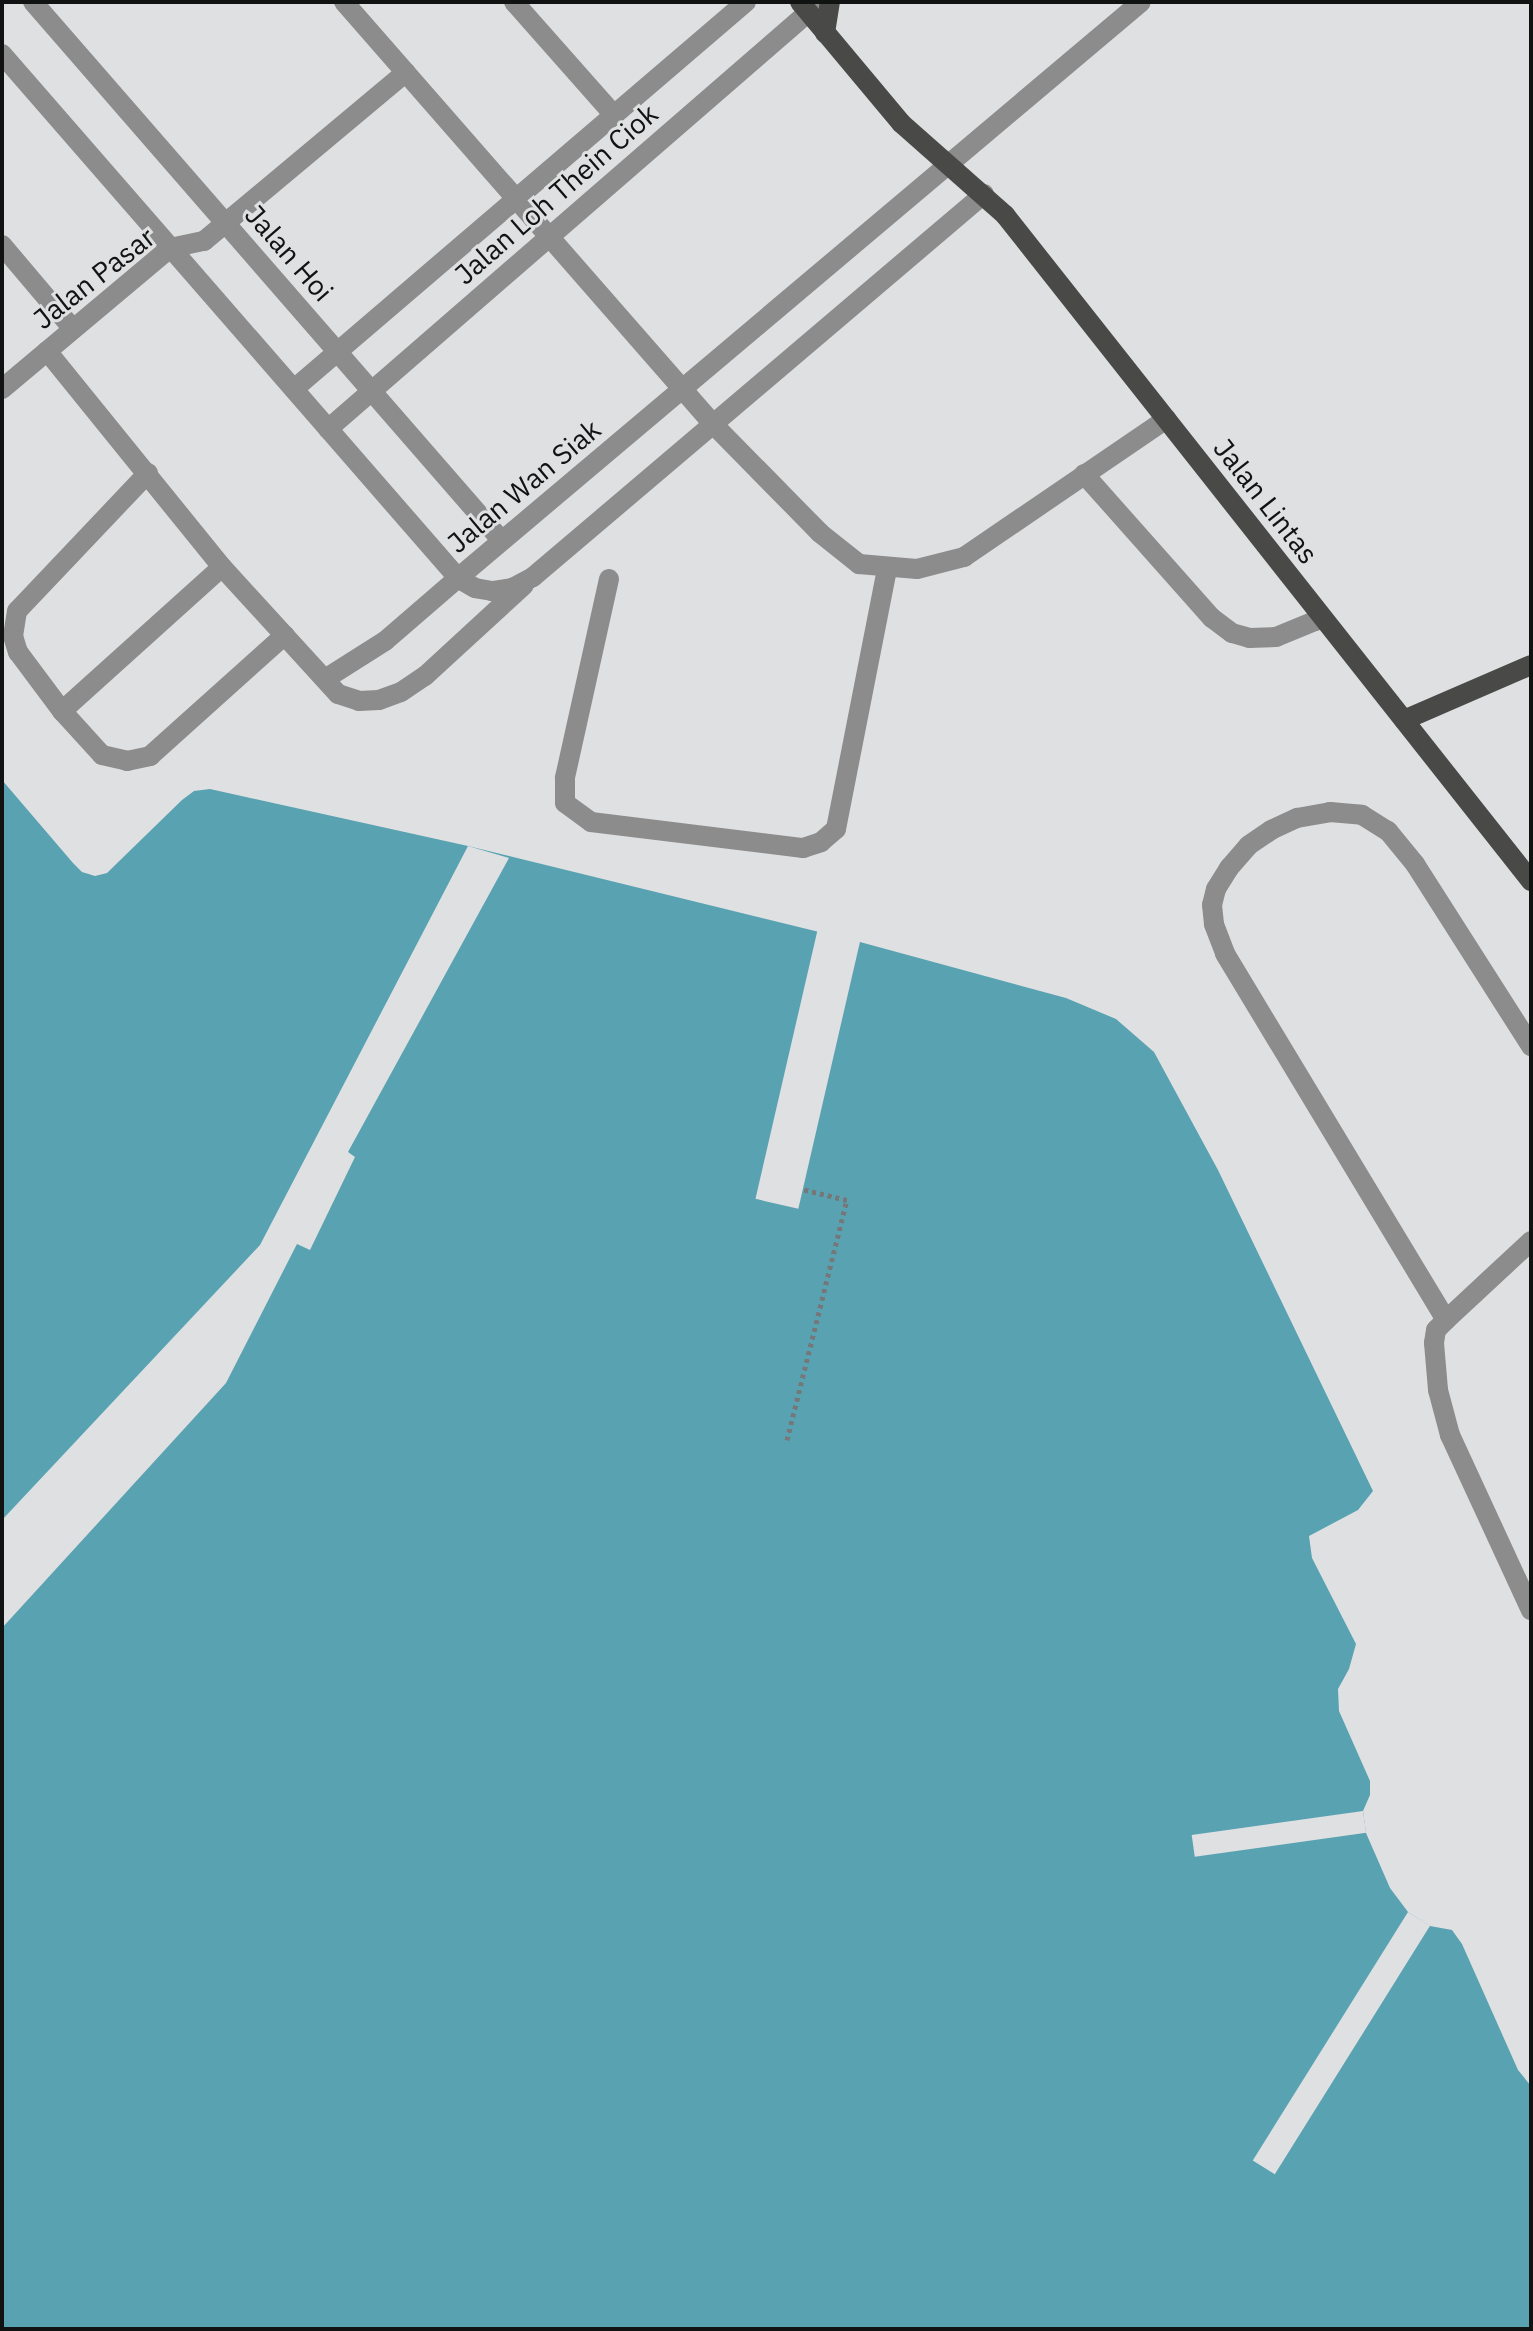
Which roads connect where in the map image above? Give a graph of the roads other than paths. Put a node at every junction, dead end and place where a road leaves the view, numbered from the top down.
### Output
1 (33, 2) edge
2 (344, 2) edge
3 (514, 2) edge
4 (746, 2) edge
5 (830, 2) edge
6 (1141, 2) edge
7 (809, 5) edge
8 (825, 33) junction
9 (2, 54) edge
10 (406, 72) junction
11 (614, 115) junction
12 (949, 164) junction
13 (984, 194) junction
14 (516, 198) junction
15 (226, 223) junction
16 (550, 237) junction
17 (2, 245) edge
18 (170, 248) junction
19 (73, 329) junction
20 (47, 351) junction
21 (338, 351) junction
22 (2, 389) edge
23 (294, 389) junction
24 (682, 389) junction
25 (372, 391) junction
26 (1166, 419) junction
27 (713, 424) junction
28 (328, 429) junction
29 (148, 473) junction
30 (1084, 474) junction
31 (502, 541) junction
32 (222, 567) junction
33 (887, 569) junction
34 (533, 577) junction
35 (458, 578) junction
36 (609, 579) dead end
37 (1318, 612) junction
38 (285, 635) junction
39 (1531, 665) edge
40 (325, 679) junction
41 (62, 711) junction
42 (1404, 720) junction
43 (1531, 881) edge
44 (1531, 1046) edge
45 (1531, 1241) edge
46 (1446, 1320) junction
47 (1531, 1610) edge

1 - 15 street, Jalan Hoi
2 - 10 street
3 - 11 street
4 - 11 street, Jalan Loh Thein Ciok
5 - 8 main road
6 - 12 street, Jalan Wan Siak
7 - 8 main road, Jalan Lintas
7 - 16 street, Jalan Loh Thein Ciok
8 - 12 main road, Jalan Lintas
9 - 18 street
10 - 14 street
10 - 15 street, Jalan Pasar
11 - 14 street, Jalan Loh Thein Ciok
12 - 13 main road, Jalan Lintas
12 - 24 street, Jalan Wan Siak
13 - 26 main road, Jalan Lintas
13 - 27 street, Jalan Wan Siak
14 - 16 street
14 - 21 street, Jalan Loh Thein Ciok
15 - 18 street, Jalan Pasar
15 - 21 street, Jalan Hoi
16 - 24 street
16 - 25 street, Jalan Loh Thein Ciok
17 - 19 street
18 - 19 street, Jalan Pasar
18 - 23 street
19 - 20 street, Jalan Pasar
20 - 22 street, Jalan Pasar
20 - 29 street
21 - 23 street, Jalan Loh Thein Ciok
21 - 25 street, Jalan Hoi
23 - 28 street
24 - 27 street
24 - 31 street, Jalan Wan Siak
25 - 28 street, Jalan Loh Thein Ciok
25 - 31 street, Jalan Hoi
26 - 30 street
26 - 37 main road, Jalan Lintas
27 - 33 street
27 - 34 street, Jalan Wan Siak
28 - 35 street
29 - 32 street
29 - 41 street
30 - 33 street
30 - 37 street
31 - 35 street, Jalan Wan Siak
32 - 38 street
32 - 41 street
33 - 36 street
34 - 35 street, Jalan Wan Siak
34 - 40 street
35 - 40 street
37 - 42 main road, Jalan Lintas
38 - 40 street
38 - 41 street
39 - 42 main road
42 - 43 main road, Jalan Lintas
44 - 46 street
45 - 46 street
46 - 47 street

